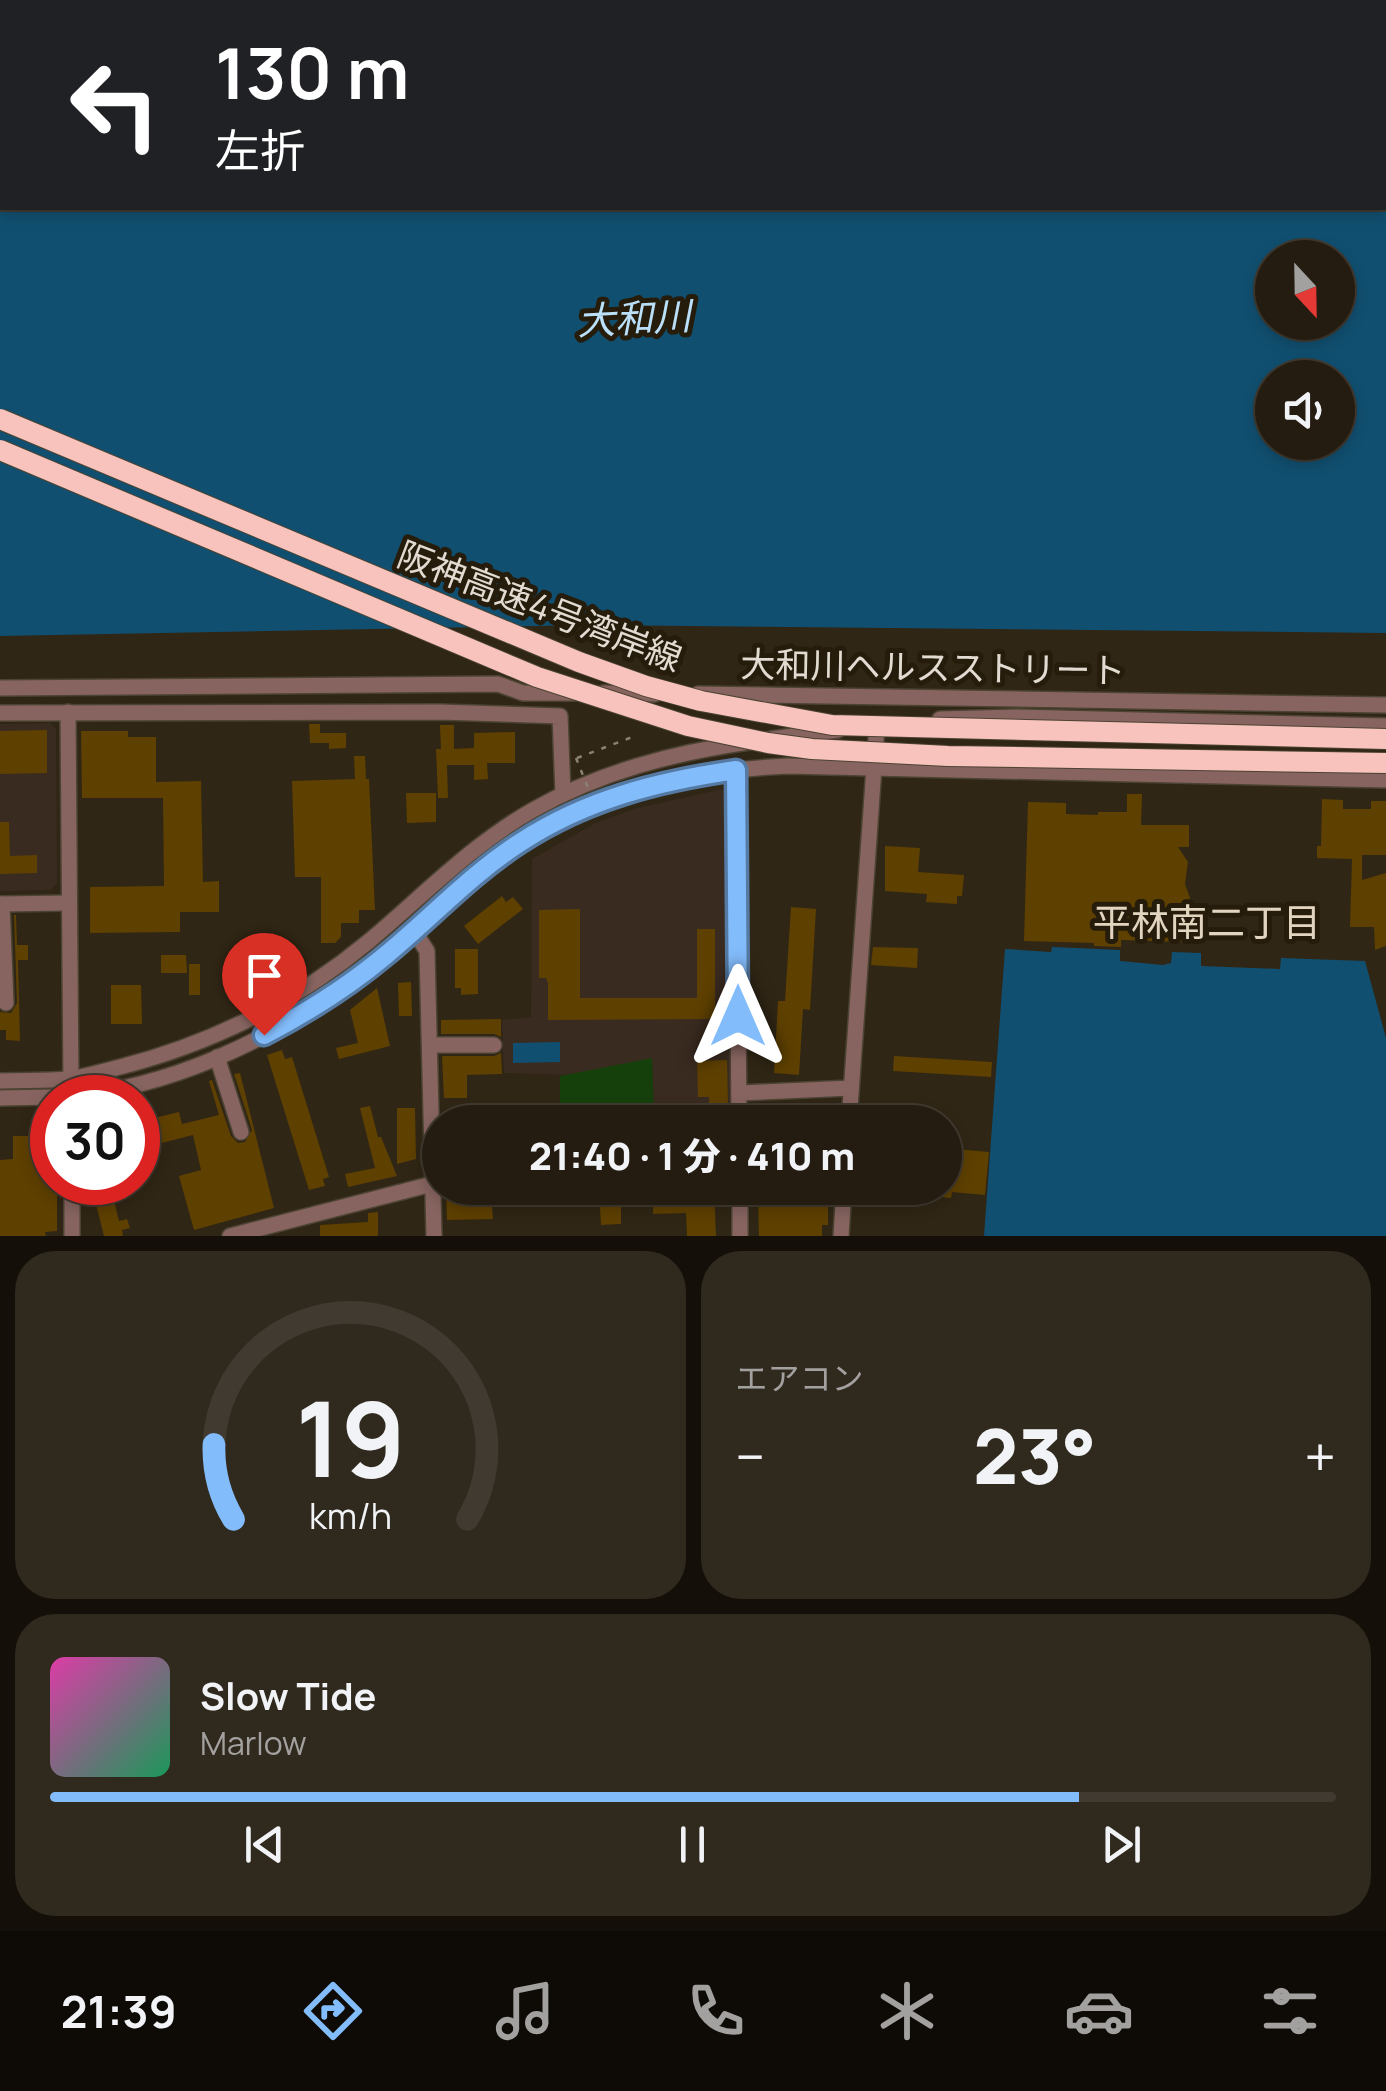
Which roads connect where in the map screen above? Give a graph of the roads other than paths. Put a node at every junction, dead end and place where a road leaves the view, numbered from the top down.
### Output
1 (0, 419) edge
2 (0, 450) edge
3 (0, 688) edge
4 (1386, 704) edge
5 (68, 712) junction
6 (0, 713) edge
7 (877, 724) junction
8 (1386, 726) edge
9 (1386, 739) edge
10 (1386, 763) edge
11 (875, 768) junction
12 (736, 770) junction
13 (1386, 780) edge
14 (562, 794) junction
15 (68, 902) junction
16 (1, 904) edge
17 (414, 931) junction
18 (6, 1003) dead end
19 (430, 1045) junction
20 (494, 1046) dead end
21 (217, 1057) junction
22 (71, 1075) edge
23 (112, 1075) edge
24 (160, 1076) edge
25 (0, 1081) edge
26 (30, 1085) edge
27 (851, 1088) junction
28 (739, 1093) junction
29 (30, 1095) edge
30 (0, 1098) edge
31 (434, 1105) edge
32 (739, 1105) edge
33 (850, 1105) edge
34 (240, 1132) dead end
35 (422, 1187) edge
36 (72, 1205) edge
37 (433, 1205) edge
38 (740, 1205) edge
39 (843, 1205) edge
40 (72, 1236) edge
41 (230, 1236) edge
42 (434, 1236) edge
43 (740, 1236) edge
44 (841, 1236) edge

1 - 9 highway, 阪神高速4号湾岸線, bridge
2 - 10 highway, 阪神高速4号湾岸線, bridge
3 - 4 street, 大和川ヘルスストリート
5 - 6 street
5 - 14 street
5 - 15 street
7 - 8 street
7 - 11 street
7 - 14 street
11 - 12 street
11 - 13 street
11 - 27 street
12 - 17 street
12 - 28 street
14 - 23 street
15 - 16 street
15 - 22 street
16 - 18 street
17 - 19 street
17 - 21 street
19 - 20 street
19 - 31 street
21 - 24 street
21 - 34 street
25 - 26 street
27 - 28 street
27 - 33 street
28 - 32 street
29 - 30 street
35 - 41 street
36 - 40 street
37 - 42 street
38 - 43 street
39 - 44 street

